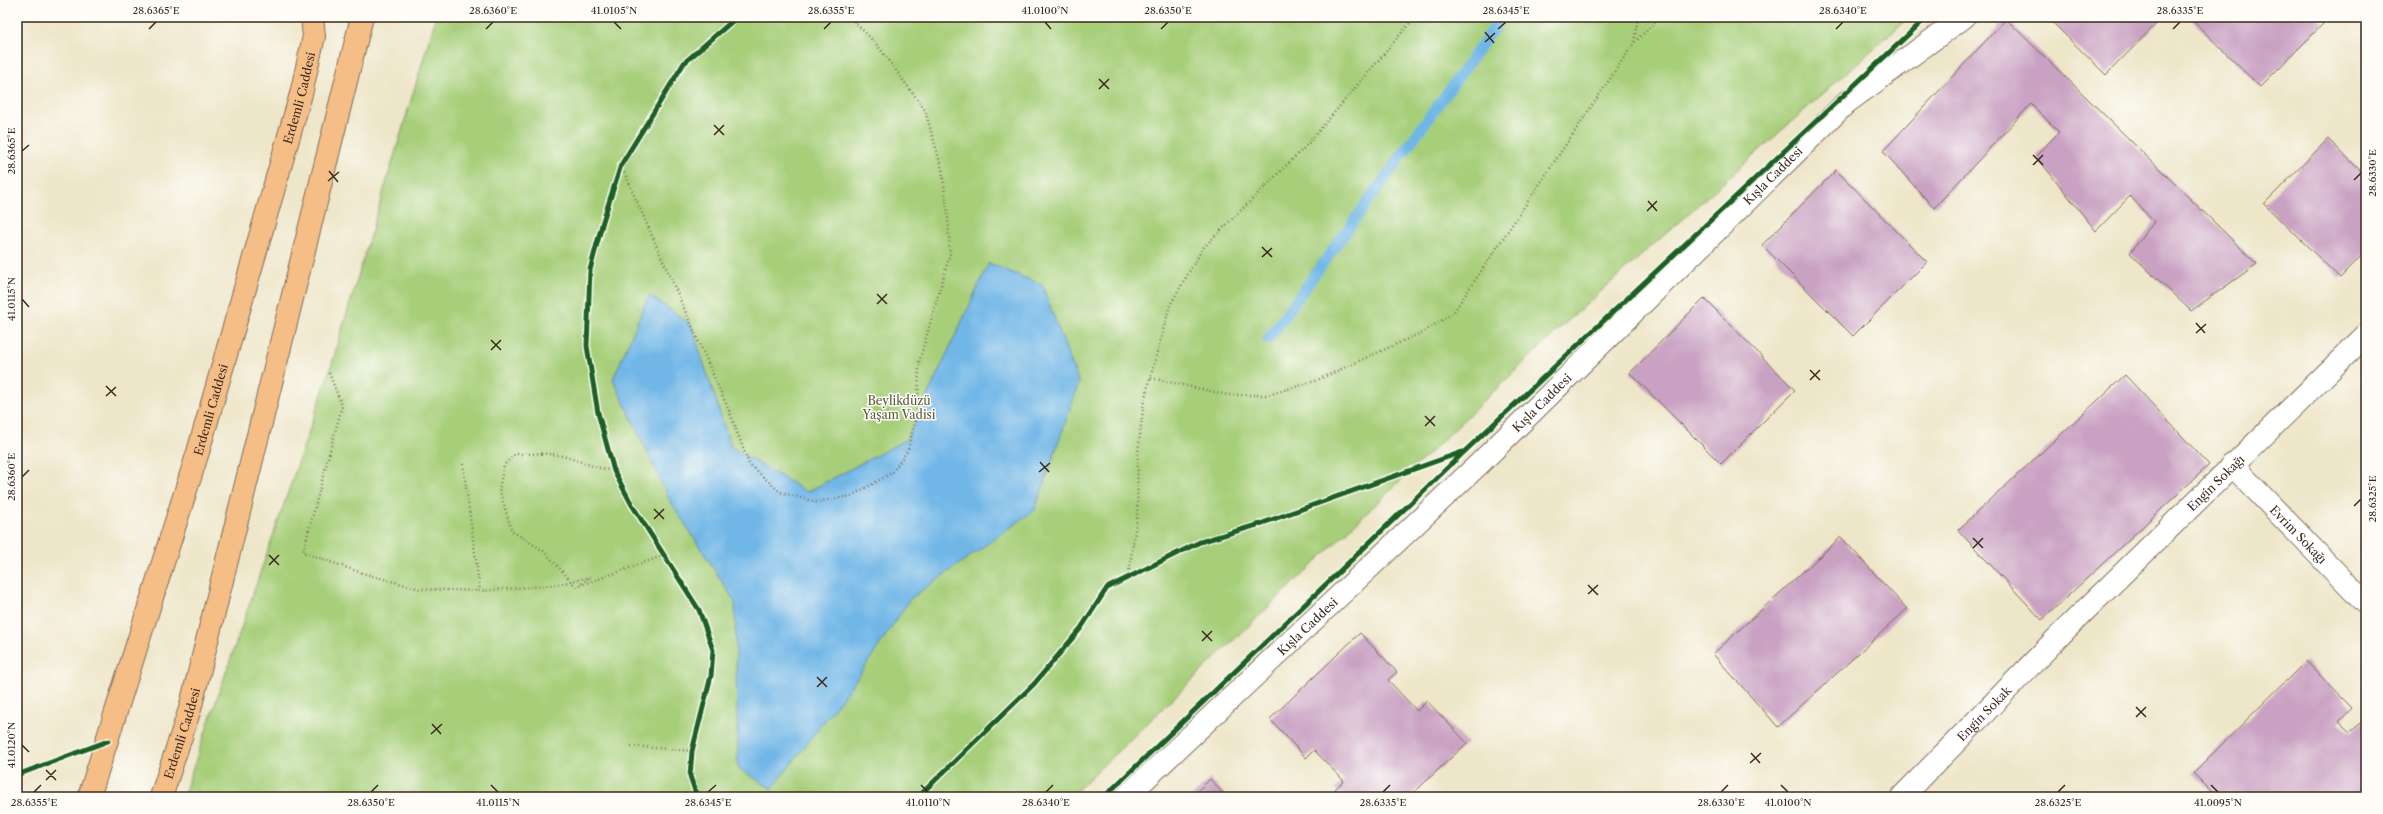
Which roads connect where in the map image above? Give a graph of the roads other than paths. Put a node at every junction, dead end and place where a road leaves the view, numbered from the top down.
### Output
1 (312, 17) edge
2 (362, 17) edge
3 (1964, 17) edge
4 (2366, 336) edge
5 (2232, 465) junction
6 (2366, 604) edge
7 (2065, 630) joint
8 (89, 797) edge
9 (161, 797) edge
10 (1126, 797) edge
11 (1902, 797) edge

1 - 8 main road, Erdemli Caddesi
2 - 9 main road, Erdemli Caddesi
3 - 10 street, Kışla Caddesi
4 - 5 street, Engin Sokağı
5 - 6 street, Evrim Sokağı
5 - 7 street, Engin Sokağı
7 - 11 street, Engin Sokak

